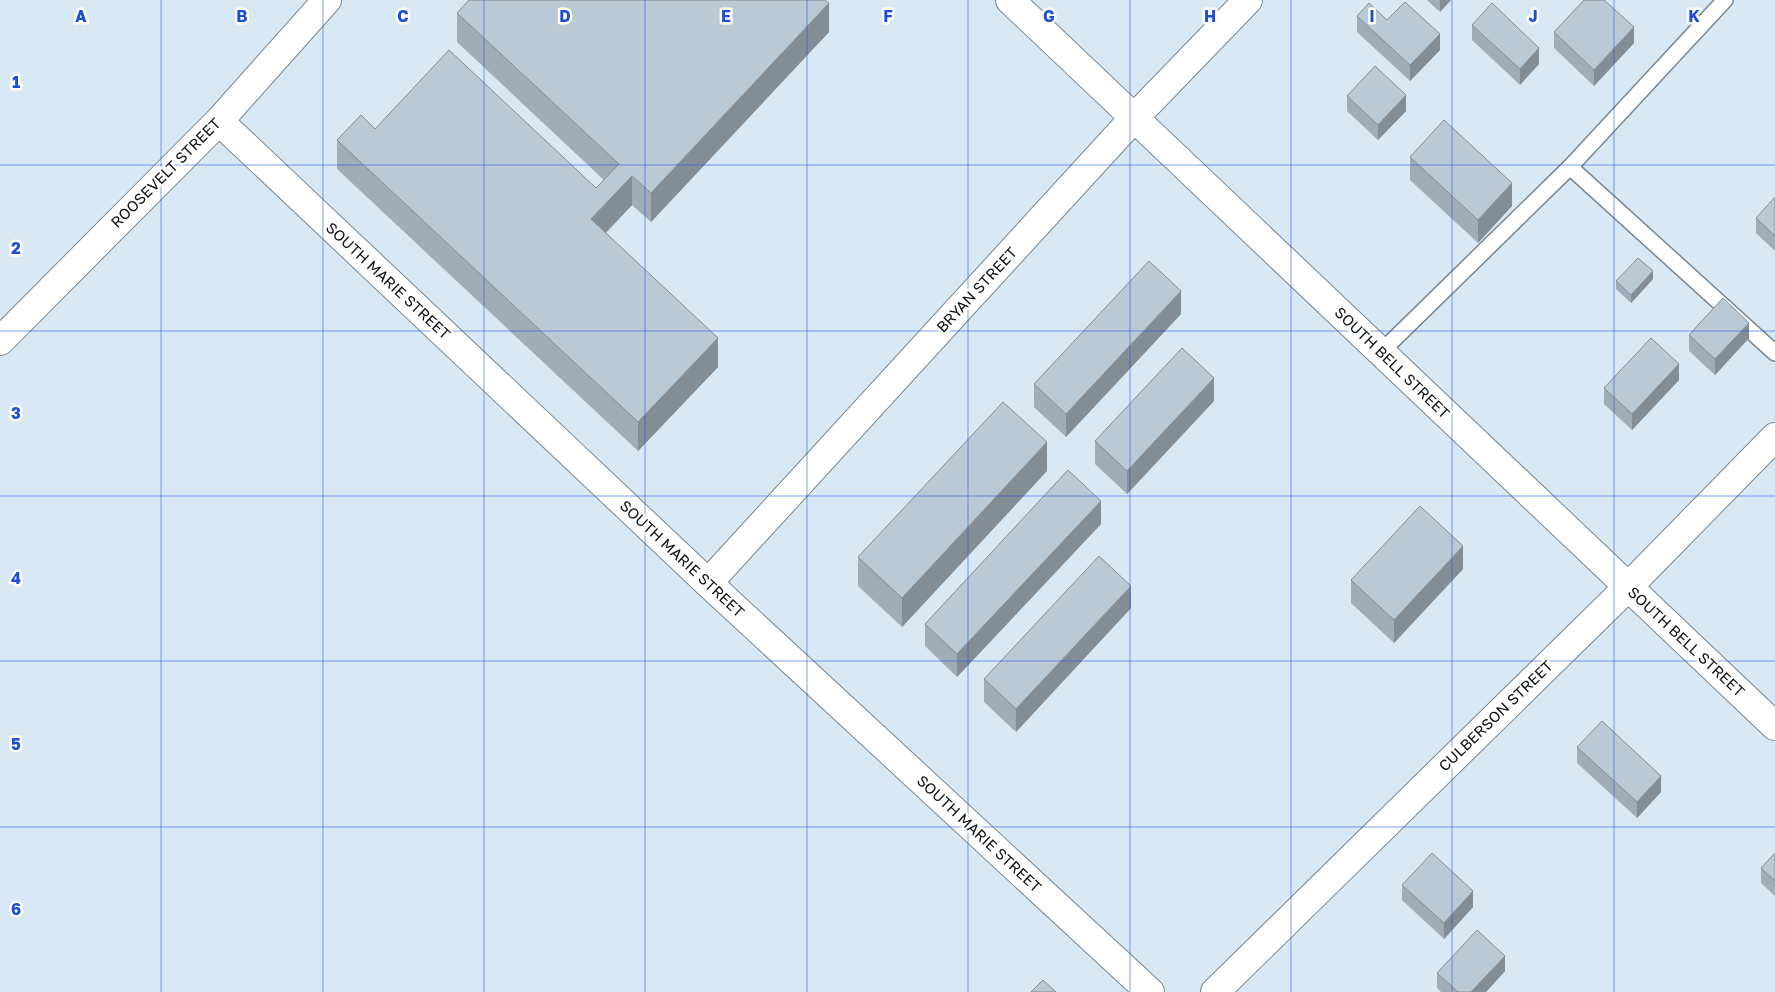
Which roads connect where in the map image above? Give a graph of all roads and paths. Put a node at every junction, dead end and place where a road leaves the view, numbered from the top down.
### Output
1 (327, 0) edge
2 (1010, 0) edge
3 (1248, 0) edge
4 (1726, 0) edge
5 (1134, 118) junction
6 (219, 121) junction
7 (1570, 167) junction
8 (0, 341) edge
9 (1381, 352) junction
10 (1775, 353) edge
11 (1775, 437) edge
12 (708, 583) junction
13 (1628, 587) junction
14 (1775, 726) edge
15 (1150, 992) edge
16 (1214, 992) edge

1 - 6 street, ROOSEVELT STREET
2 - 5 street, SOUTH BELL STREET
3 - 5 street, BRYAN STREET
4 - 7 lane
5 - 9 street, SOUTH BELL STREET
5 - 12 street, BRYAN STREET
6 - 8 street, ROOSEVELT STREET
6 - 12 street, SOUTH MARIE STREET
7 - 9 lane
7 - 10 lane
9 - 13 street, SOUTH BELL STREET
11 - 13 street, CULBERSON STREET
12 - 15 street, SOUTH MARIE STREET
13 - 14 street, SOUTH BELL STREET
13 - 16 street, CULBERSON STREET

